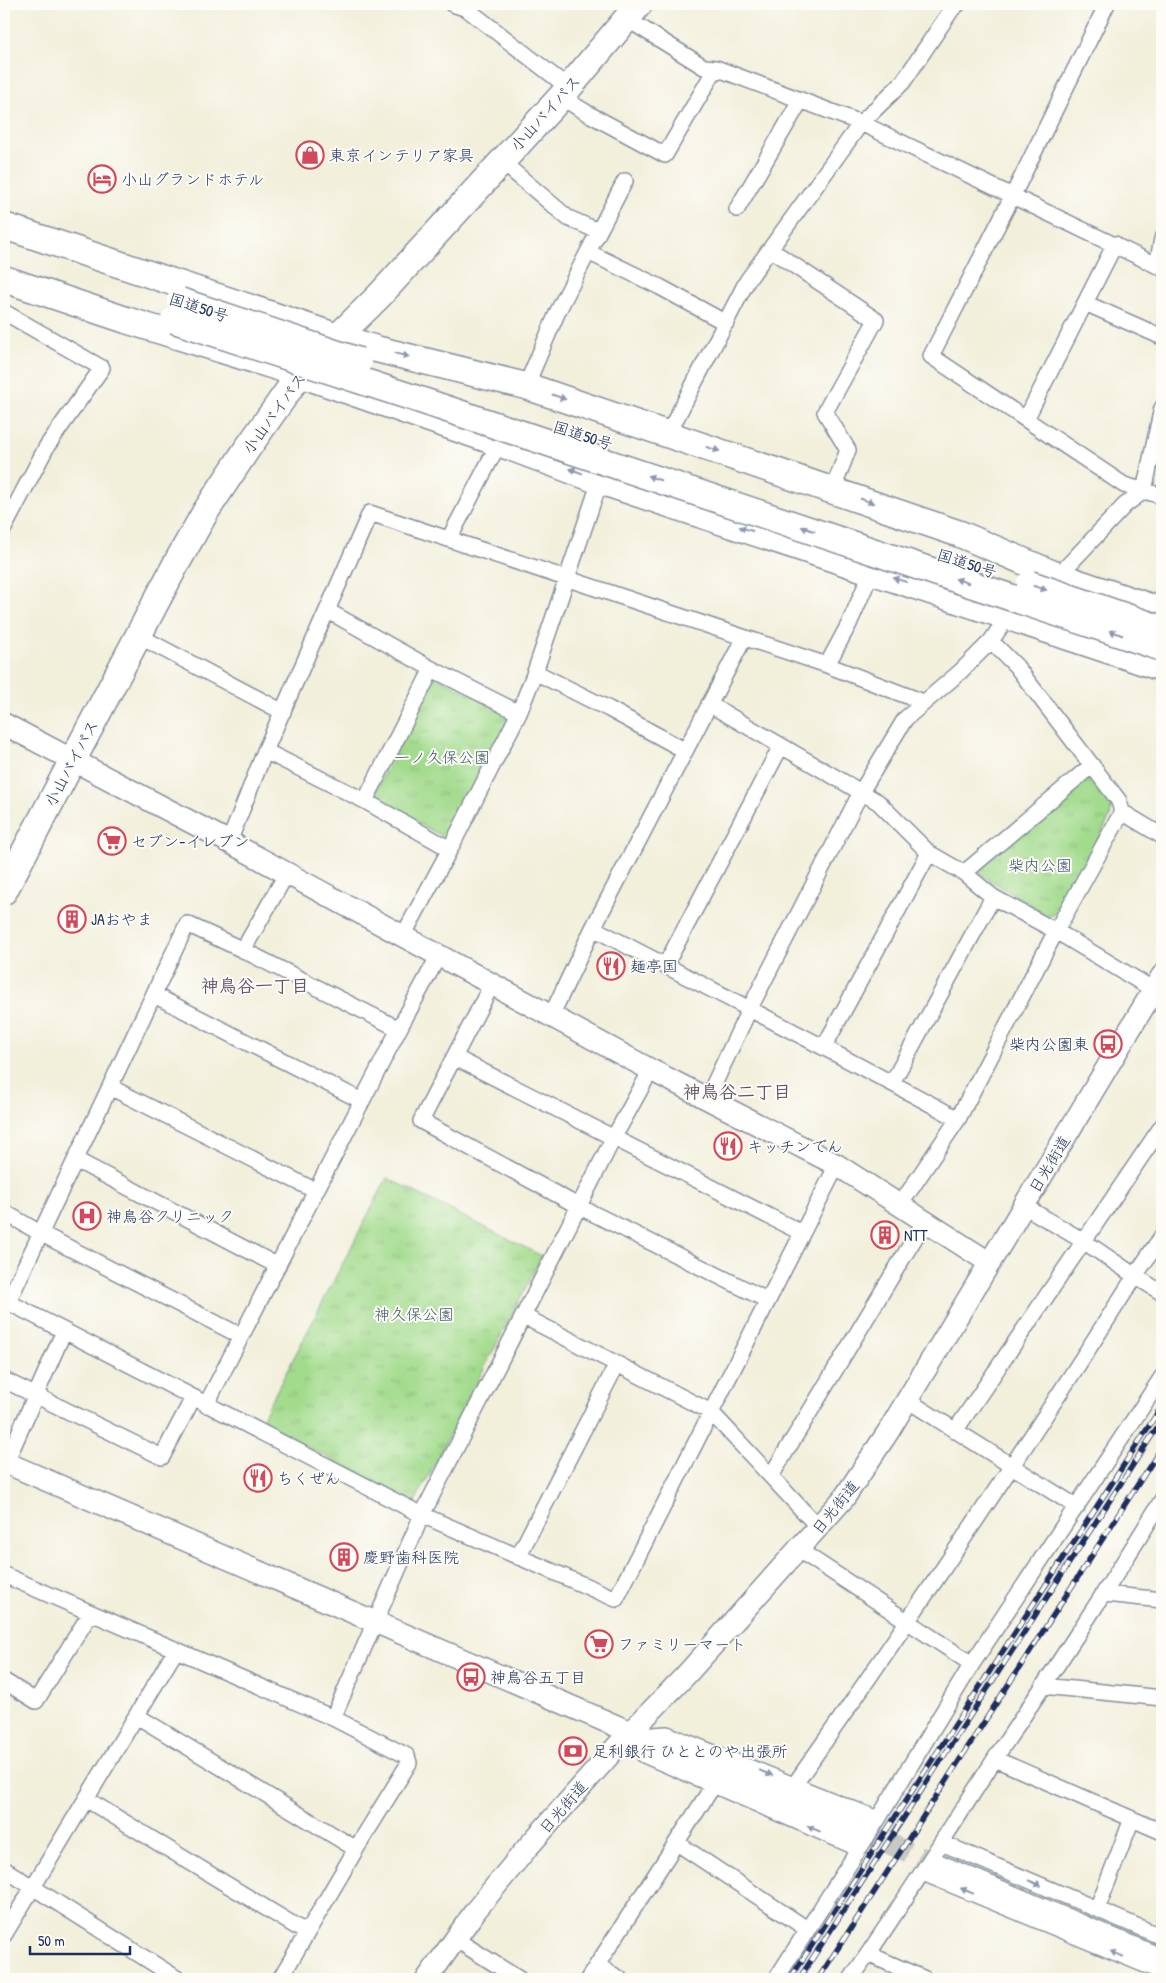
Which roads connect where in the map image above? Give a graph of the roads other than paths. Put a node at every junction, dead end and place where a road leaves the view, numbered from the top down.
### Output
1 (452, 4) edge
2 (958, 4) edge
3 (1107, 4) edge
4 (469, 6) edge
5 (633, 11) edge
6 (716, 68) junction
7 (565, 92) junction
8 (801, 100) junction
9 (861, 123) junction
10 (501, 161) junction
11 (625, 180) dead end
12 (1013, 195) junction
13 (737, 209) dead end
14 (4, 226) edge
15 (598, 231) junction
16 (1162, 239) edge
17 (4, 241) edge
18 (1114, 244) junction
19 (771, 250) junction
20 (588, 252) junction
21 (4, 261) edge
22 (1160, 266) edge
23 (4, 279) edge
24 (1085, 303) junction
25 (177, 310) junction
26 (4, 312) edge
27 (726, 323) junction
28 (1162, 337) edge
29 (338, 338) junction
30 (300, 374) junction
31 (526, 386) junction
32 (1162, 408) edge
33 (1026, 420) junction
34 (668, 434) junction
35 (499, 443) junction
36 (600, 480) junction
37 (833, 489) junction
38 (1144, 491) junction
39 (1162, 496) edge
40 (4, 528) edge
41 (449, 539) junction
42 (872, 571) junction
43 (1058, 576) junction
44 (567, 579) junction
45 (328, 611) junction
46 (1162, 611) edge
47 (1008, 616) junction
48 (1162, 628) edge
49 (137, 635) junction
50 (744, 638) junction
51 (991, 641) junction
52 (1162, 648) edge
53 (827, 665) junction
54 (1162, 668) edge
55 (432, 669) junction
56 (535, 672) junction
57 (923, 702) junction
58 (709, 704) junction
59 (283, 712) junction
60 (519, 713) junction
61 (4, 724) edge
62 (781, 746) junction
63 (684, 750) junction
64 (265, 751) junction
65 (73, 760) junction
66 (1092, 765) junction
67 (861, 792) junction
68 (365, 801) junction
69 (1122, 812) junction
70 (1162, 836) edge
71 (229, 842) junction
72 (450, 849) junction
73 (930, 854) junction
74 (287, 873) junction
75 (964, 873) junction
76 (4, 891) edge
77 (994, 896) junction
78 (593, 928) junction
79 (1056, 931) junction
80 (404, 936) junction
81 (244, 950) junction
82 (439, 955) junction
83 (665, 966) junction
84 (492, 984) junction
85 (1159, 987) edge
86 (154, 995) junction
87 (749, 1010) junction
88 (551, 1016) junction
89 (399, 1029) junction
90 (824, 1047) junction
91 (454, 1057) junction
92 (651, 1070) junction
93 (892, 1083) junction
94 (110, 1086) junction
95 (706, 1099) junction
96 (362, 1101) junction
97 (958, 1119) junction
98 (1162, 1126) edge
99 (613, 1139) junction
100 (76, 1160) junction
101 (837, 1165) junction
102 (316, 1191) junction
103 (900, 1205) junction
104 (1024, 1206) junction
105 (580, 1207) junction
106 (4, 1212) edge
107 (925, 1221) junction
108 (40, 1233) junction
109 (802, 1233) junction
110 (1162, 1236) edge
111 (1085, 1242) junction
112 (990, 1263) junction
113 (278, 1266) junction
114 (1135, 1276) junction
115 (1162, 1293) edge
116 (767, 1300) junction
117 (523, 1316) junction
118 (64, 1330) junction
119 (240, 1336) junction
120 (617, 1364) junction
121 (1162, 1377) edge
122 (4, 1380) edge
123 (36, 1394) junction
124 (907, 1400) junction
125 (200, 1401) junction
126 (711, 1412) junction
127 (955, 1431) junction
128 (4, 1464) edge
129 (1012, 1467) junction
130 (771, 1476) junction
131 (1162, 1500) edge
132 (1077, 1508) junction
133 (422, 1515) junction
134 (819, 1528) junction
135 (799, 1550) junction
136 (518, 1557) junction
137 (4, 1575) edge
138 (1105, 1594) junction
139 (1162, 1600) edge
140 (90, 1614) junction
141 (375, 1623) junction
142 (908, 1623) junction
143 (176, 1650) junction
144 (972, 1664) junction
145 (4, 1682) edge
146 (1043, 1686) junction
147 (1162, 1698) edge
148 (137, 1716) junction
149 (333, 1718) junction
150 (633, 1735) junction
151 (995, 1759) junction
152 (795, 1784) junction
153 (713, 1786) junction
154 (86, 1799) junction
155 (1132, 1818) junction
156 (878, 1819) junction
157 (1162, 1832) edge
158 (859, 1840) junction
159 (677, 1843) junction
160 (942, 1843) junction
161 (356, 1849) junction
162 (4, 1869) edge
163 (930, 1869) junction
164 (32, 1886) junction
165 (1097, 1909) junction
166 (807, 1929) junction
167 (307, 1933) junction
168 (4, 1935) edge
169 (1162, 1937) edge
170 (455, 1940) junction
171 (868, 1954) junction
172 (1162, 1960) edge
173 (598, 1966) junction
174 (1162, 1972) edge
175 (178, 1979) edge
176 (280, 1979) edge
177 (427, 1979) edge
178 (519, 1979) edge
179 (588, 1979) edge
180 (620, 1979) edge
181 (776, 1979) edge
182 (851, 1979) edge
183 (924, 1979) edge

1 - 4 street
2 - 9 street
3 - 12 street
4 - 7 street
5 - 6 street
5 - 7 highway, 小山バイパス
6 - 7 street
6 - 8 street
7 - 10 highway, 小山バイパス
8 - 9 street
8 - 13 street
9 - 12 street
9 - 19 street
10 - 15 street
10 - 29 highway, 小山バイパス
11 - 15 street
12 - 18 street
12 - 33 street
14 - 29 highway
15 - 20 street
16 - 22 street
17 - 25 highway, 国道50号
18 - 22 street
18 - 24 street
19 - 27 street
19 - 37 street
20 - 27 street
20 - 31 street
21 - 25 highway, 国道50号
23 - 30 highway
24 - 28 street
24 - 33 street
25 -> 48 highway, 国道50号, bridge
52 -> 25 highway, 国道50号, bridge
26 - 40 street
27 - 34 street
29 - 30 highway, 小山バイパス
29 -> 31 highway
30 - 35 highway
30 - 49 highway, 小山バイパス
31 -> 34 highway
32 - 38 street
33 - 38 street
34 -> 37 highway
36 -> 35 highway
35 - 41 street
42 -> 36 highway
36 - 44 street
37 -> 43 highway
38 - 39 street
38 - 43 street
41 - 44 street
41 - 45 street
47 -> 42 highway
42 - 53 street
43 - 46 highway
44 - 50 street
44 - 56 street
45 - 55 street
45 - 59 street
47 - 51 street
47 - 54 highway
49 - 59 street
49 - 65 highway, 小山バイパス
50 - 53 street
50 - 58 street
51 - 57 street
51 - 66 street
53 - 57 street
55 - 60 street
55 - 68 street
56 - 60 street
56 - 63 street
57 - 67 street
58 - 62 street
58 - 63 street
59 - 64 street
60 - 72 street
61 - 65 street
62 - 67 street
62 - 83 street
63 - 78 street
64 - 68 street
64 - 71 street
65 - 71 street
65 - 76 highway, 小山バイパス
66 - 69 street
66 - 75 street
67 - 73 street
67 - 87 street
68 - 72 street
69 - 70 street
69 - 79 street
71 - 74 street
72 - 80 street
73 - 75 street
73 - 90 street
74 - 80 street
74 - 81 street
75 - 77 street
77 - 79 street
77 - 93 street
78 - 83 street
78 - 88 street
79 - 85 street
79 - 97 street
80 - 82 street
81 - 86 street
81 - 89 street
82 - 84 street
82 - 89 street
83 - 87 street
84 - 88 street
84 - 91 street
85 - 104 street, 日光街道
86 - 94 street
86 - 96 street
87 - 90 street
87 - 95 street
88 - 92 street
89 - 96 street
90 - 93 street
91 - 99 street
91 - 105 street
92 - 95 street
92 - 99 street
93 - 97 street
94 - 100 street
94 - 102 street
95 - 101 street
96 - 102 street
97 - 103 street
98 - 111 street
99 - 105 street
99 - 109 street
100 - 108 street
100 - 113 street
101 - 103 street
101 - 109 street
102 - 113 street
103 - 107 street
104 - 111 street
104 - 112 street, 日光街道
105 - 116 street
105 - 117 street
106 - 108 street
107 - 112 street
107 - 130 street
108 - 118 street
108 - 119 street
109 - 116 street
110 - 114 street
111 - 114 street
111 - 127 street
112 - 124 street, 日光街道
113 - 119 street
114 - 115 street
114 - 129 street
116 - 126 street
117 - 120 street
117 - 133 street
118 - 123 street
118 - 125 street
119 - 125 street
120 - 126 street
120 - 136 street
121 - 132 street
122 - 123 street
123 - 125 street
123 - 128 street
124 - 127 street
124 - 134 street, 日光街道
125 - 133 street
126 - 130 street
126 - 136 street
127 - 129 street
128 - 141 street
129 - 132 street
129 - 142 street
130 - 134 street
131 - 138 street
132 - 144 street
133 - 136 street
133 - 141 street
134 - 135 street, 日光街道
135 - 142 street
135 - 150 street, 日光街道
137 - 140 street
138 - 139 street
138 - 146 street
140 - 143 street
140 - 145 street
141 - 149 street
141 - 150 street
142 - 144 street
142 - 152 street
143 - 148 street
143 - 149 street
144 - 156 street
146 - 147 street
146 - 151 street
148 - 154 street
148 - 161 street
149 - 161 street
150 -> 152 street
150 - 153 street
150 - 158 street
150 - 170 street, 日光街道
151 - 155 street
151 - 160 street
152 - 156 street
158 -> 153 street
153 - 159 street
154 - 164 street
154 - 167 street
155 - 157 street
155 - 165 street
156 - 158 street
158 - 166 street
159 - 166 street
159 - 173 street
160 - 163 street
160 -> 165 street
161 - 167 street
162 - 164 street
163 - 171 street
163 - 172 street
174 -> 163 street
164 - 168 street
164 - 175 street
165 - 169 street
166 - 181 street
167 - 176 street
170 - 177 street, 日光街道
170 - 178 street
171 - 182 street
171 - 183 street
173 - 179 street
173 - 180 street

